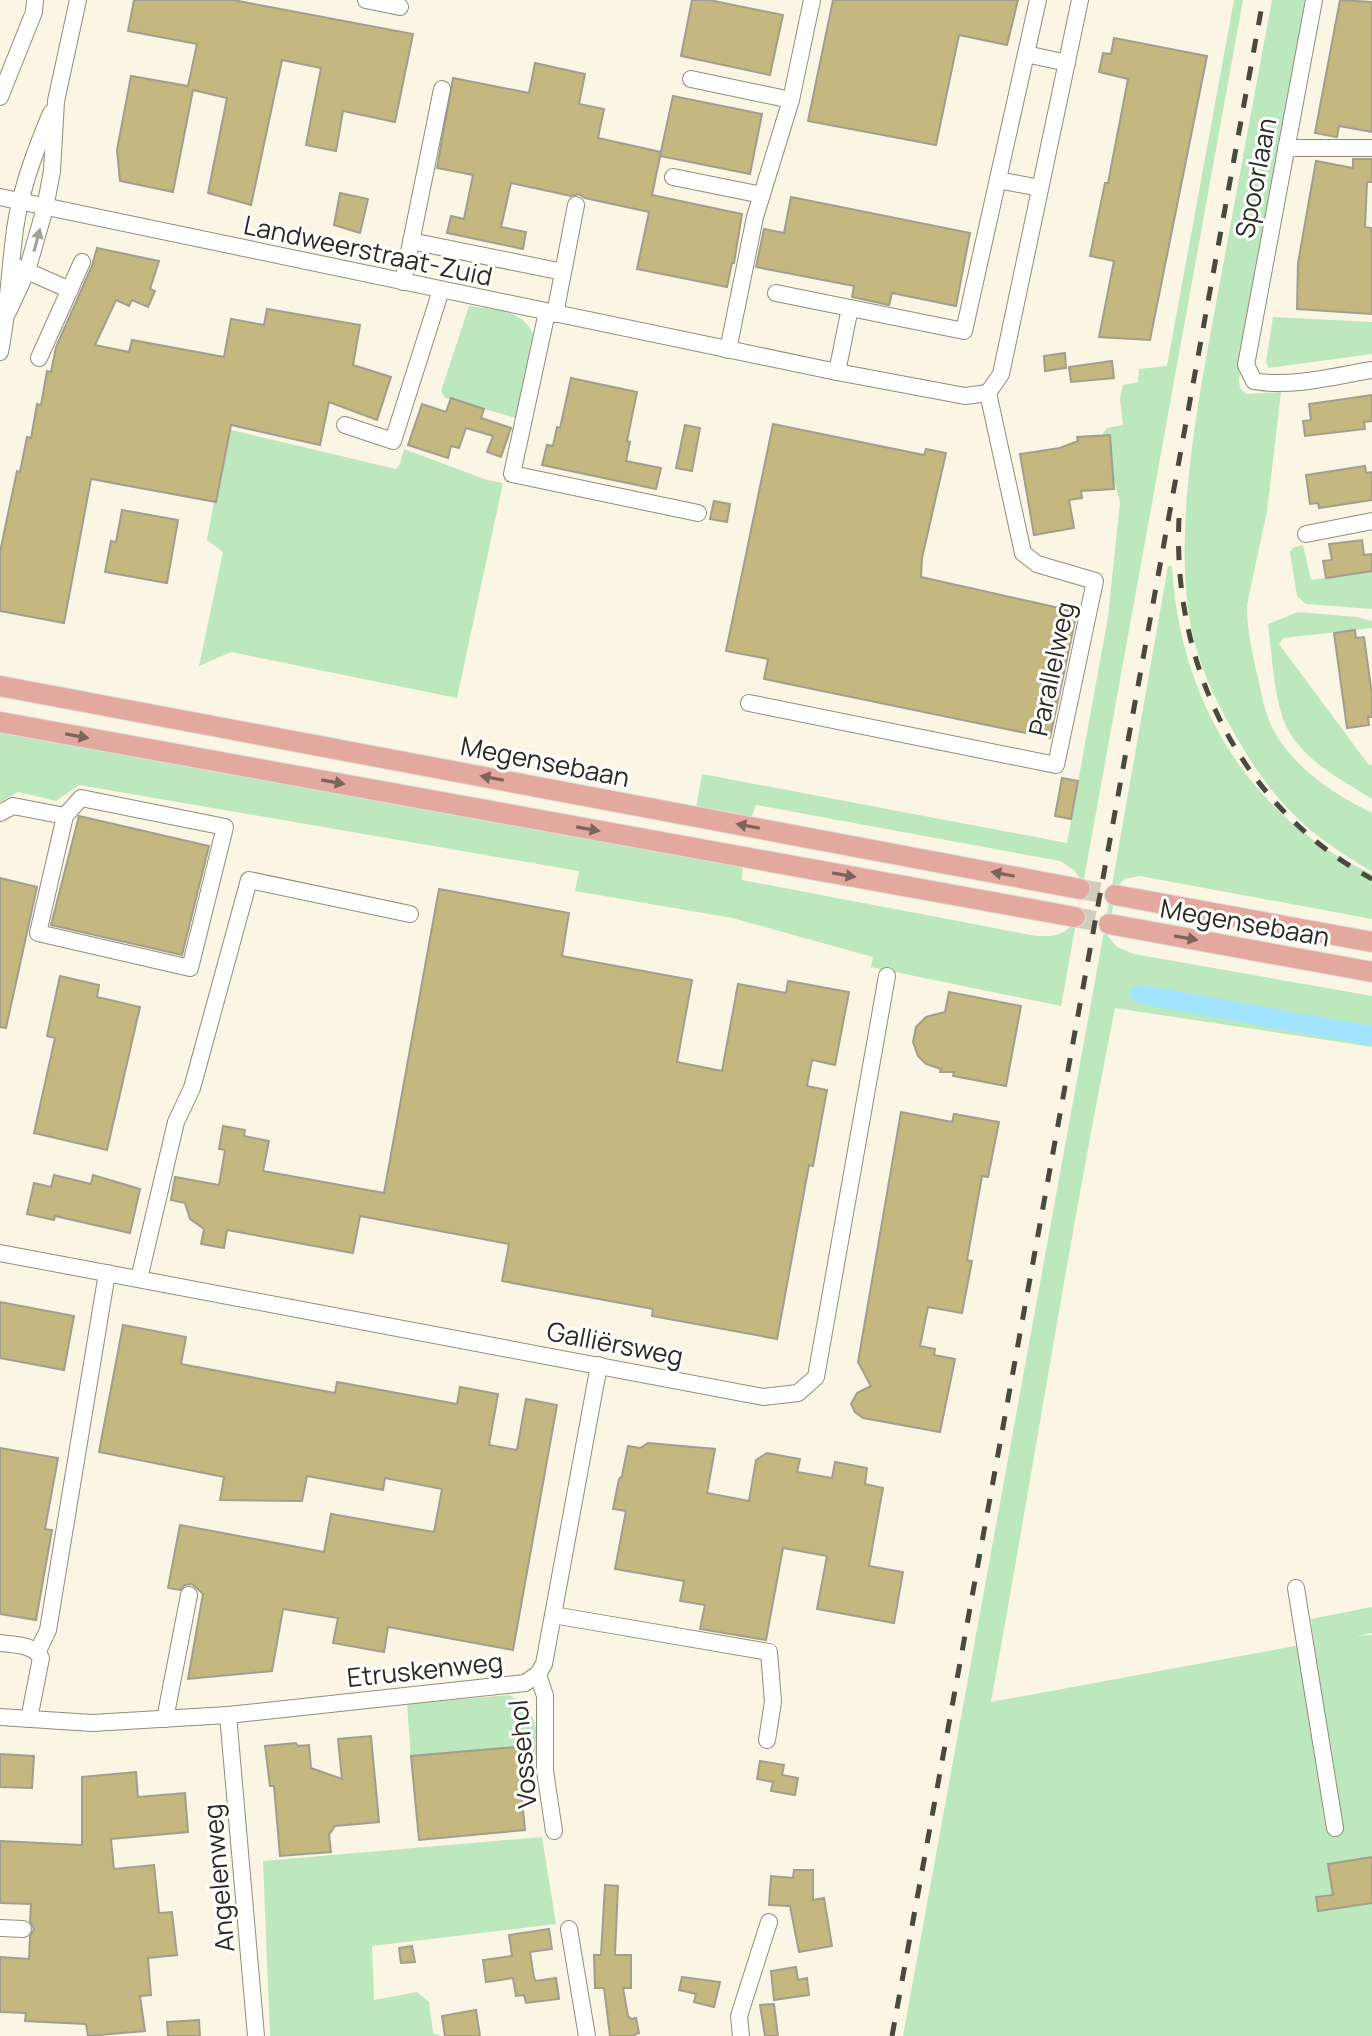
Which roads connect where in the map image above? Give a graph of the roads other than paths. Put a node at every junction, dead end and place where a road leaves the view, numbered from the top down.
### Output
1 (35, 0) edge
2 (78, 0) edge
3 (366, 0) edge
4 (811, 0) edge
5 (1038, 0) edge
6 (1080, 0) edge
7 (1314, 0) edge
8 (400, 7) dead end
9 (1026, 54) junction
10 (1067, 63) junction
11 (691, 79) dead end
12 (442, 89) dead end
13 (0, 97) edge
14 (791, 100) junction
15 (56, 101) junction
16 (1286, 148) junction
17 (1372, 148) edge
18 (673, 177) dead end
19 (998, 180) junction
20 (1040, 188) junction
21 (762, 195) junction
22 (0, 197) edge
23 (21, 202) junction
24 (576, 205) dead end
25 (45, 208) junction
26 (411, 241) junction
27 (82, 262) dead end
28 (20, 268) junction
29 (563, 272) junction
30 (403, 282) junction
31 (70, 290) junction
32 (441, 290) junction
33 (776, 293) dead end
34 (850, 308) junction
35 (551, 313) junction
36 (5, 317) edge
37 (728, 350) junction
38 (0, 352) edge
39 (39, 358) dead end
40 (1372, 370) edge
41 (837, 372) junction
42 (988, 393) junction
43 (345, 425) dead end
44 (698, 513) dead end
45 (1372, 521) edge
46 (1306, 534) dead end
47 (0, 686) edge
48 (749, 703) dead end
49 (0, 722) edge
50 (0, 813) edge
51 (65, 816) junction
52 (1080, 889) tunnel mouth
53 (1115, 895) tunnel mouth
54 (410, 914) dead end
55 (1075, 917) tunnel mouth
56 (1109, 924) tunnel mouth
57 (1372, 942) edge
58 (1372, 972) edge
59 (887, 976) dead end
60 (0, 1253) edge
61 (107, 1273) junction
62 (139, 1279) junction
63 (599, 1365) junction
64 (1296, 1588) dead end
65 (189, 1595) dead end
66 (553, 1615) junction
67 (0, 1643) edge
68 (38, 1651) junction
69 (538, 1674) junction
70 (228, 1715) junction
71 (0, 1717) edge
72 (29, 1719) junction
73 (165, 1719) junction
74 (767, 1740) dead end
75 (1335, 1828) dead end
76 (554, 1831) dead end
77 (769, 1922) dead end
78 (0, 1928) edge
79 (23, 1929) dead end
80 (569, 1929) dead end
81 (256, 2036) edge
82 (587, 2036) edge
83 (741, 2036) edge

1 - 13 street
2 - 15 street
3 - 8 street
4 - 14 street
5 - 9 street
6 - 10 street
7 - 16 street, Spoorlaan
9 - 10 street
9 - 19 street
10 - 20 street
11 - 14 street
12 - 26 street
14 - 21 street
15 - 23 street
15 - 25 street
16 - 17 street
16 - 40 street, Spoorlaan
18 - 21 street
19 - 20 street
19 - 34 street
20 - 42 street
21 - 37 street
22 - 23 street, Landweerstraat-Zuid
23 - 25 street, Landweerstraat-Zuid
23 - 28 street
24 - 29 street
28 -> 25 street
25 - 30 street, Landweerstraat-Zuid
26 - 29 street
26 - 30 street
27 - 31 street
28 - 31 street
28 - 36 street
29 - 35 street
30 - 32 street, Landweerstraat-Zuid
31 - 39 street
32 - 35 street, Landweerstraat-Zuid
32 - 43 street
33 - 34 street
34 - 41 street
35 - 37 street, Landweerstraat-Zuid
35 - 44 street
36 - 38 street
37 - 41 street, Landweerstraat-Zuid
41 - 42 street, Landweerstraat-Zuid
42 - 48 street, Parallelweg
45 - 46 street
52 -> 47 main road, Megensebaan
49 -> 55 main road
50 - 51 street
51 - 51 street
53 - 57 main road, Megensebaan
54 - 62 street
56 -> 58 main road, Megensebaan
59 - 63 street, Galliërsweg
60 - 61 street, Galliërsweg
61 - 62 street, Galliërsweg
61 - 68 street
62 - 63 street, Galliërsweg
63 - 66 street, Etruskenweg
64 - 75 street
65 - 73 street
66 - 69 street, Etruskenweg
66 - 74 street
67 - 68 street
68 - 72 street
69 - 70 street, Etruskenweg
69 - 76 street, Vossehol
70 - 73 street, Etruskenweg
70 - 81 street, Angelenweg
71 - 72 street, Etruskenweg
72 - 73 street, Etruskenweg
77 - 83 street
78 - 79 street
80 - 82 street

